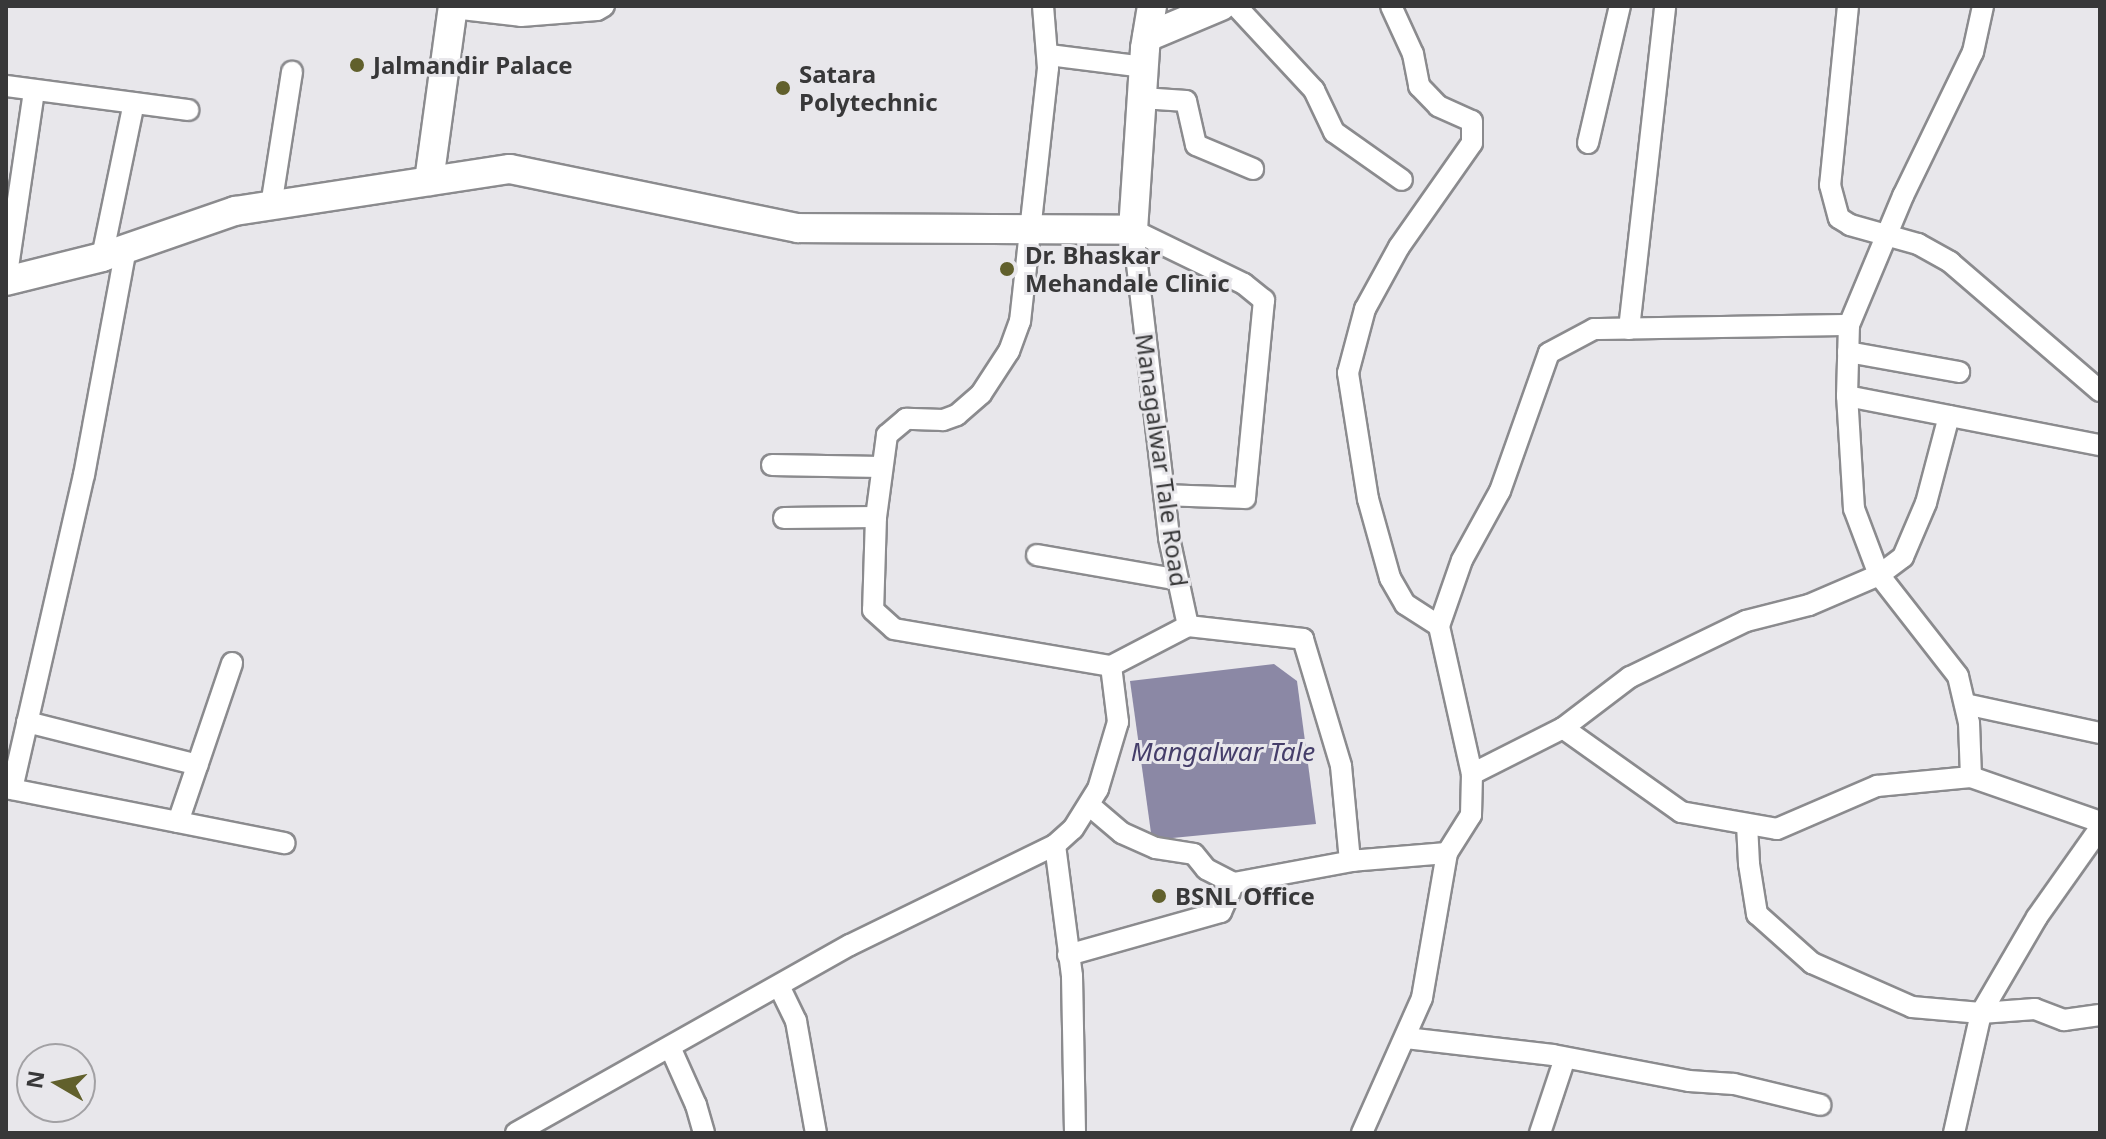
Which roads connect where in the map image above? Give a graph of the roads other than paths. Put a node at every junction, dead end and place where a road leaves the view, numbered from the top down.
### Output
1 (604, 6) edge
2 (1043, 6) edge
3 (1152, 6) edge
4 (1221, 6) edge
5 (1236, 6) edge
6 (1391, 6) edge
7 (1620, 6) edge
8 (1665, 6) edge
9 (1848, 6) edge
10 (1983, 6) edge
11 (453, 7) edge
12 (1147, 37) junction
13 (1049, 55) junction
14 (1144, 67) junction
15 (292, 72) dead end
16 (6, 86) edge
17 (34, 92) junction
18 (1142, 98) junction
19 (134, 103) junction
20 (188, 110) dead end
21 (1588, 143) dead end
22 (1253, 169) dead end
23 (1402, 180) dead end
24 (429, 181) junction
25 (271, 206) junction
26 (1031, 229) junction
27 (1133, 230) junction
28 (1886, 236) junction
29 (114, 253) junction
30 (6, 281) edge
31 (1849, 325) junction
32 (1629, 329) junction
33 (1848, 352) junction
34 (1959, 372) dead end
35 (2100, 391) edge
36 (1847, 396) junction
37 (1949, 416) junction
38 (2100, 445) edge
39 (772, 465) dead end
40 (881, 467) junction
41 (1164, 495) junction
42 (876, 517) junction
43 (784, 518) dead end
44 (1037, 555) dead end
45 (1879, 575) junction
46 (1175, 579) junction
47 (1188, 626) junction
48 (1439, 626) junction
49 (232, 663) dead end
50 (1111, 666) junction
51 (1965, 704) junction
52 (27, 722) junction
53 (1563, 728) junction
54 (2100, 733) edge
55 (198, 765) junction
56 (1472, 774) junction
57 (1971, 777) junction
58 (9, 789) edge
59 (1089, 805) junction
60 (178, 822) junction
61 (1747, 824) junction
62 (2100, 825) edge
63 (285, 843) dead end
64 (1055, 845) junction
65 (1447, 853) junction
66 (1358, 860) junction
67 (1234, 883) junction
68 (1068, 955) junction
69 (779, 986) junction
70 (1981, 1013) junction
71 (2100, 1015) edge
72 (1406, 1038) junction
73 (670, 1047) junction
74 (1565, 1058) junction
75 (1821, 1105) dead end
76 (516, 1133) edge
77 (704, 1133) edge
78 (816, 1133) edge
79 (1075, 1133) edge
80 (1362, 1133) edge
81 (1540, 1133) edge
82 (1954, 1133) edge

1 - 11 street
2 - 13 street
3 - 12 main road, Managalwar Tale Road
4 - 12 main road
5 - 23 street
6 - 48 street
7 - 21 street
8 - 32 street
9 - 28 street
10 - 28 street
11 - 24 main road
12 - 14 main road, Managalwar Tale Road
13 - 14 street
13 - 26 street
14 - 18 main road, Managalwar Tale Road
15 - 25 street
16 - 17 street
17 - 19 street
17 - 30 street
18 - 22 street
18 - 27 main road, Managalwar Tale Road
19 - 20 street
19 - 29 street
24 - 25 main road
24 - 26 main road
25 - 29 main road
26 - 27 main road
26 - 40 street
27 - 41 street, Managalwar Tale Road
27 - 41 street
28 - 31 street
28 - 35 street
29 - 30 main road
29 - 52 street
31 - 32 street
31 - 33 street
32 - 48 street
33 - 34 street
33 - 36 street
36 - 37 street
36 - 45 street
37 - 38 street
37 - 45 street
39 - 40 street
40 - 42 street
41 - 46 street, Managalwar Tale Road
42 - 43 street
42 - 50 street
44 - 46 street
45 - 51 street
45 - 53 street
46 - 47 street, Managalwar Tale Road
47 - 50 street
47 - 66 street
48 - 56 street
49 - 55 street
50 - 59 street
51 - 54 street
51 - 57 street
52 - 55 street
52 - 58 street
53 - 56 street
53 - 61 street
55 - 60 street
56 - 65 street
57 - 61 street
57 - 62 street
58 - 60 street
59 - 64 street
59 - 67 street
60 - 63 street
61 - 70 street
62 - 70 street
64 - 68 street
64 - 69 street
65 - 66 street
65 - 72 street
66 - 67 street
67 - 68 street
68 - 79 street
69 - 73 street
69 - 78 street
70 - 71 street
70 - 82 street
72 - 74 street
72 - 80 street
73 - 76 street
73 - 77 street
74 - 75 street
74 - 81 street

